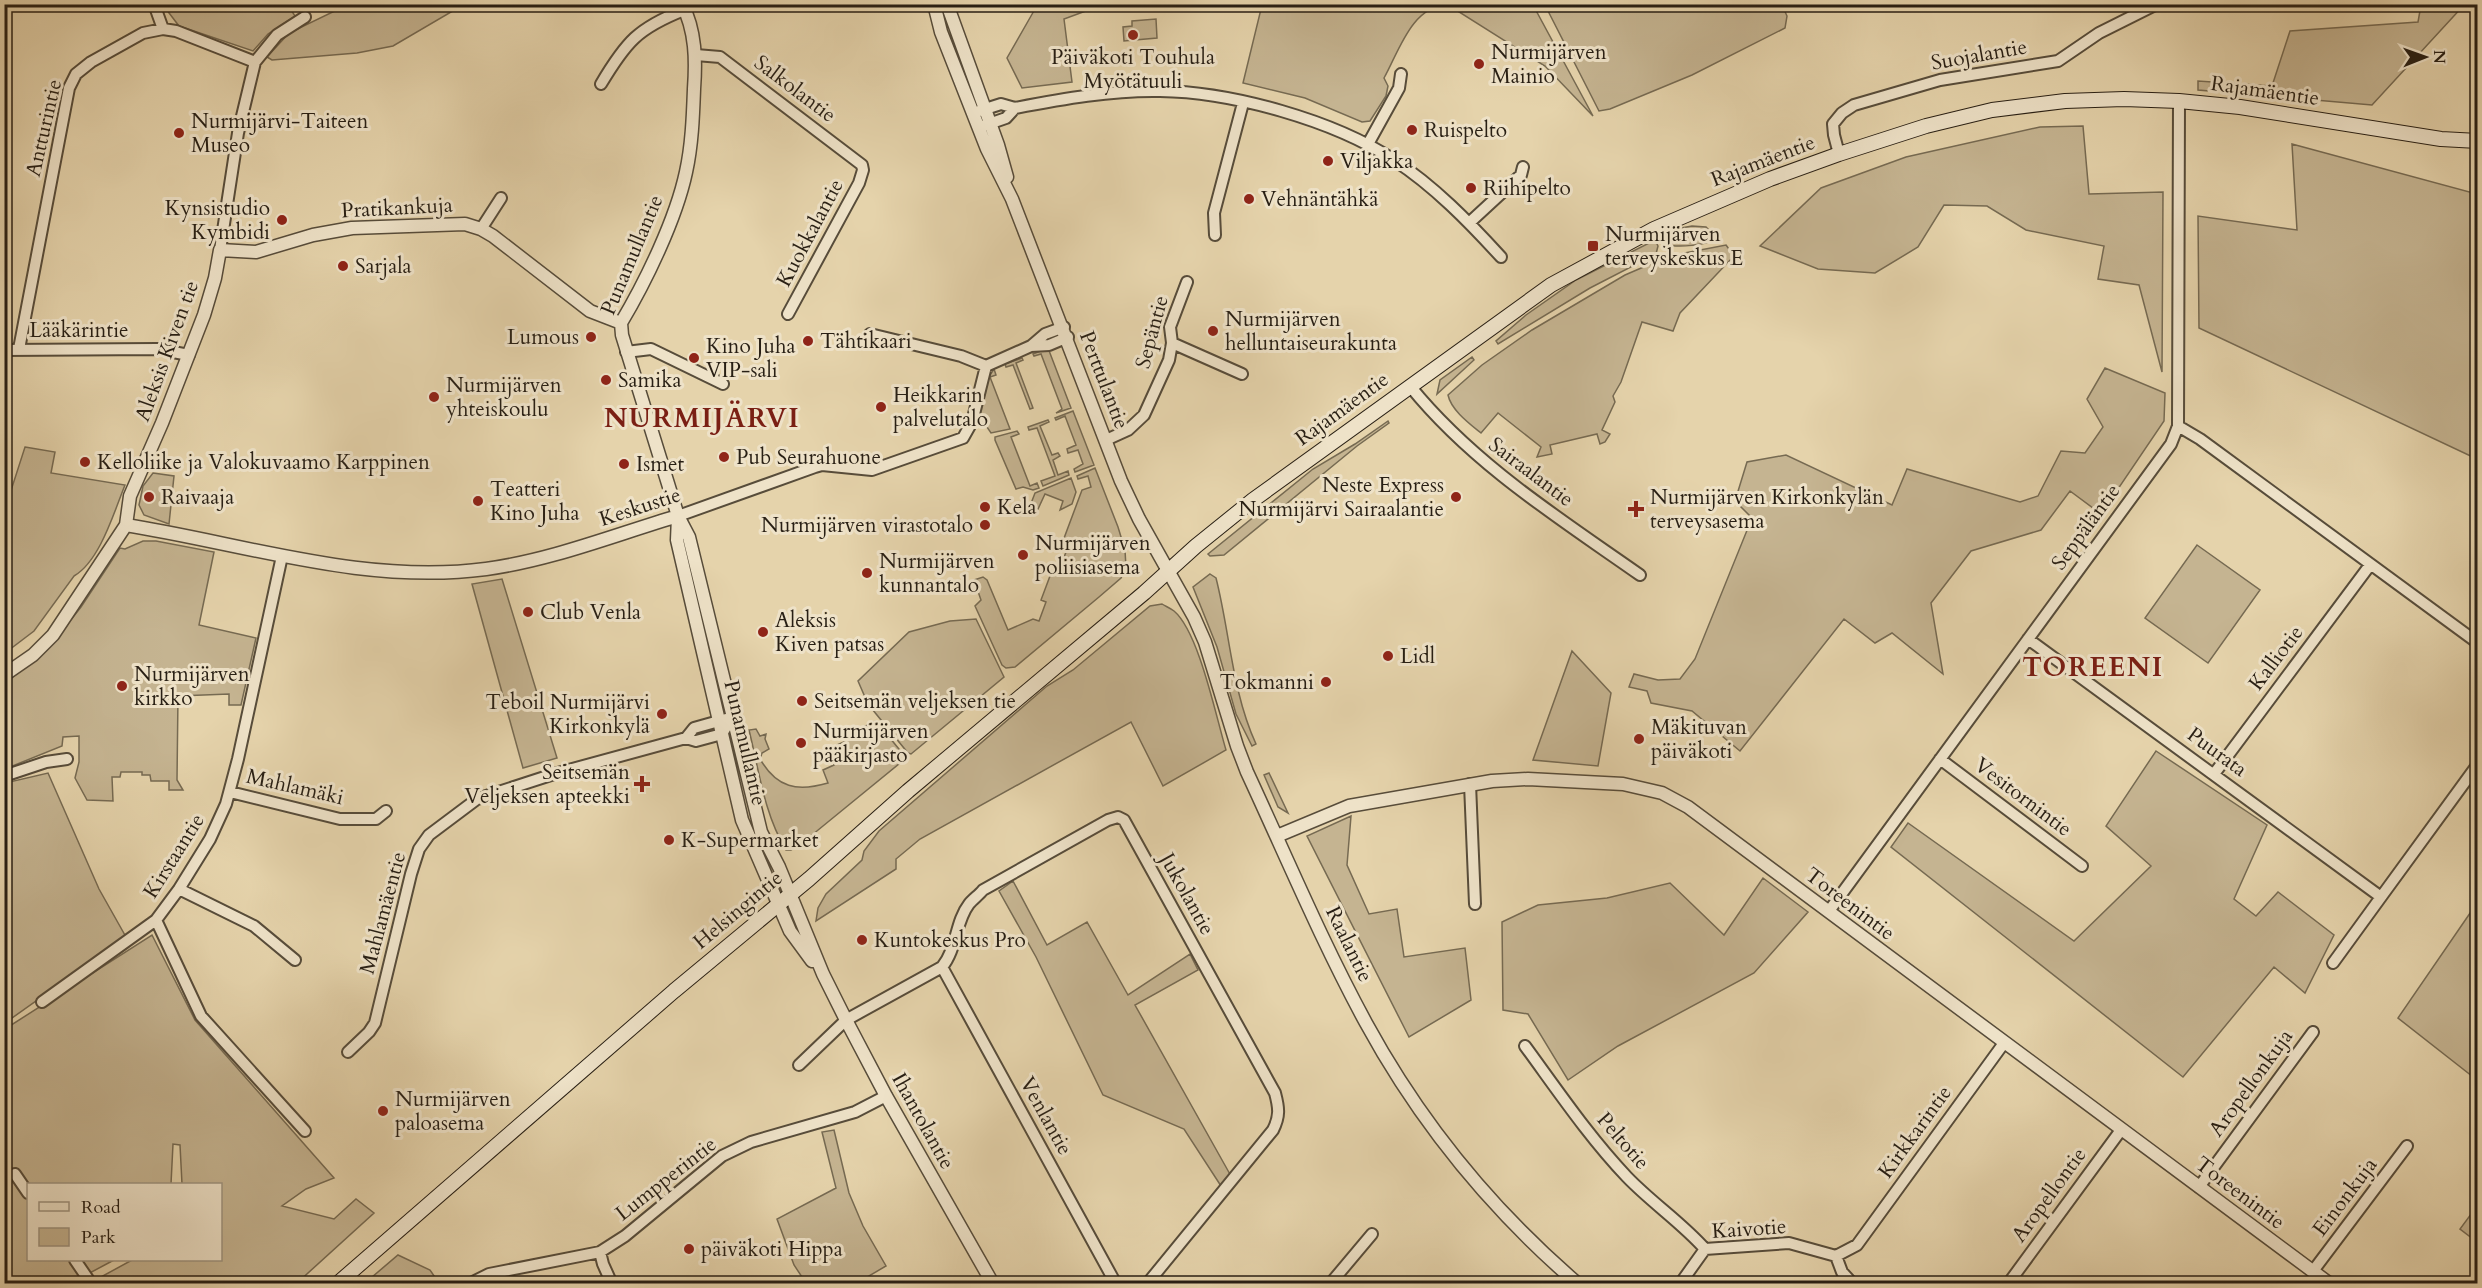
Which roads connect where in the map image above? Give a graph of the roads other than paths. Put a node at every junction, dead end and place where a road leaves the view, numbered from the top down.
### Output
1 (154, 4) edge
2 (934, 4) edge
3 (947, 4) edge
4 (2157, 4) edge
5 (683, 7) edge
6 (305, 17) dead end
7 (164, 29) junction
8 (696, 55) junction
9 (255, 62) junction
10 (1401, 74) dead end
11 (601, 84) dead end
12 (2179, 101) junction
13 (1243, 103) junction
14 (1016, 108) junction
15 (979, 111) junction
16 (984, 125) junction
17 (2478, 141) edge
18 (1368, 144) junction
19 (1839, 154) junction
20 (1523, 167) dead end
21 (863, 170) joint
22 (501, 198) dead end
23 (1469, 223) junction
24 (481, 229) junction
25 (1215, 235) dead end
26 (220, 250) junction
27 (1502, 257) dead end
28 (1187, 282) dead end
29 (788, 314) dead end
30 (621, 323) junction
31 (1066, 332) junction
32 (870, 334) dead end
33 (1172, 343) junction
34 (19, 349) junction
35 (4, 350) edge
36 (626, 352) junction
37 (189, 356) junction
38 (986, 366) junction
39 (1242, 374) dead end
40 (723, 384) dead end
41 (1410, 386) junction
42 (2178, 426) junction
43 (1106, 440) junction
44 (678, 516) junction
45 (126, 525) junction
46 (282, 556) junction
47 (2370, 565) junction
48 (1168, 571) junction
49 (1640, 575) dead end
50 (2028, 639) junction
51 (2478, 643) edge
52 (4, 675) edge
53 (732, 717) junction
54 (719, 721) junction
55 (722, 734) junction
56 (686, 738) junction
57 (67, 759) dead end
58 (1940, 759) junction
59 (2478, 764) edge
60 (2214, 774) junction
61 (4, 776) edge
62 (1470, 784) junction
63 (230, 792) junction
64 (387, 811) dead end
65 (1277, 836) junction
66 (2082, 866) dead end
67 (179, 889) junction
68 (789, 895) junction
69 (2381, 897) junction
70 (1475, 904) dead end
71 (778, 905) junction
72 (1829, 911) junction
73 (156, 920) junction
74 (295, 960) dead end
75 (2333, 963) dead end
76 (942, 967) junction
77 (823, 974) junction
78 (42, 1002) dead end
79 (846, 1020) junction
80 (2313, 1032) dead end
81 (2004, 1043) junction
82 (1525, 1046) dead end
83 (348, 1052) dead end
84 (799, 1065) dead end
85 (886, 1096) junction
86 (2121, 1130) junction
87 (305, 1131) dead end
88 (2407, 1146) dead end
89 (15, 1173) dead end
90 (2199, 1187) junction
91 (27, 1191) edge
92 (1372, 1234) dead end
93 (1705, 1249) junction
94 (600, 1252) junction
95 (1836, 1256) junction
96 (75, 1261) edge
97 (2313, 1271) junction
98 (83, 1281) edge
99 (337, 1284) edge
100 (469, 1284) edge
101 (612, 1284) edge
102 (993, 1284) edge
103 (1116, 1284) edge
104 (1147, 1284) edge
105 (1330, 1284) edge
106 (1578, 1284) edge
107 (1680, 1284) edge
108 (1853, 1284) edge
109 (2008, 1284) edge
110 (2330, 1284) edge

1 - 7 street
2 - 15 street, Perttulantie
3 - 15 street, Perttulantie
4 - 19 street, Suojalantie
5 - 8 street, Punamullantie
5 - 11 street
6 - 9 street, Aleksis Kiven tie
7 - 9 street
7 - 34 street, Antturintie
8 - 21 street, Salkolantie
8 - 30 street, Punamullantie
9 - 26 street, Aleksis Kiven tie
10 - 18 street
12 - 17 main road, Rajamäentie
12 - 19 main road, Rajamäentie
12 - 42 street, Seppäläntie
13 - 14 street
13 - 18 street
13 - 25 street
14 - 15 street
14 - 16 street
15 - 16 street, Perttulantie
16 - 31 street, Perttulantie
18 - 23 street
19 - 41 main road, Rajamäentie
20 - 23 street
21 - 29 street, Kuokkalantie
22 - 24 street
23 - 27 street
24 - 26 street, Pratikankuja
24 - 30 street, Pratikankuja
26 - 37 street, Aleksis Kiven tie
28 - 33 street, Sepäntie
30 - 36 street, Punamullantie
31 - 38 street
31 - 43 street, Perttulantie
32 - 38 street
33 - 39 street
33 - 43 street, Sepäntie
34 - 35 street, Lääkärintie
34 - 37 street, Lääkärintie
36 - 40 street
36 - 44 street, Punamullantie
37 - 45 street, Aleksis Kiven tie
38 - 44 street, Keskustie
41 - 48 main road, Rajamäentie
41 - 49 street, Sairaalantie
42 - 47 street
42 - 50 street, Seppäläntie
43 - 48 street, Perttulantie
44 - 46 street, Keskustie
44 - 53 street, Punamullantie
44 - 54 street, Punamullantie
45 - 46 street, Keskustie
45 - 52 street, Aleksis Kiven tie
46 - 63 street, Kirstaantie
47 - 51 street
47 - 60 street, Kalliotie
48 - 65 street, Raalantie
48 - 68 main road, Helsingintie
50 - 58 street, Seppäläntie
50 - 60 street, Puurata
53 - 54 street, Mahlamäentie
53 - 55 street
53 - 68 street, Punamullantie
54 - 55 street, Punamullantie
54 - 56 street, Mahlamäentie
55 - 56 street, Mahlamäentie
55 - 71 street, Punamullantie
56 - 83 street, Mahlamäentie
57 - 61 street
58 - 66 street, Vesitornintie
58 - 72 street, Seppäläntie
59 - 69 street
60 - 69 street, Puurata
62 - 65 street, Toreenintie
62 - 70 street
62 - 72 street, Toreenintie
63 - 64 street, Mahlamäki
63 - 67 street, Kirstaantie
65 - 106 street, Raalantie
67 - 73 street, Kirstaantie
67 - 74 street
68 - 71 main road, Helsingintie
68 - 77 street, Ihantolantie
69 - 75 street
71 - 77 street, Ihantolantie
71 - 99 main road, Helsingintie
72 - 81 street, Toreenintie
73 - 78 street
73 - 87 street, Kirstaantie
76 - 79 street
76 - 103 street, Venlantie
76 - 104 street, Jukolantie
77 - 79 street, Ihantolantie
79 - 84 street
79 - 85 street, Ihantolantie
80 - 90 street, Aropellonkuja
81 - 86 street, Toreenintie
81 - 95 street, Kirkkarintie
82 - 93 street, Peltotie
85 - 94 street, Lumpperintie
85 - 102 street, Ihantolantie
86 - 90 street, Toreenintie
86 - 109 street, Aropellontie
88 - 97 street, Einonkuja
89 - 91 street
90 - 97 street, Toreenintie
92 - 105 street
93 - 95 street, Kaivotie
93 - 107 street, Kaivotie
94 - 100 street, Lumpperintie
94 - 101 street
95 - 108 street
96 - 98 street
97 - 110 street, Toreenintie

